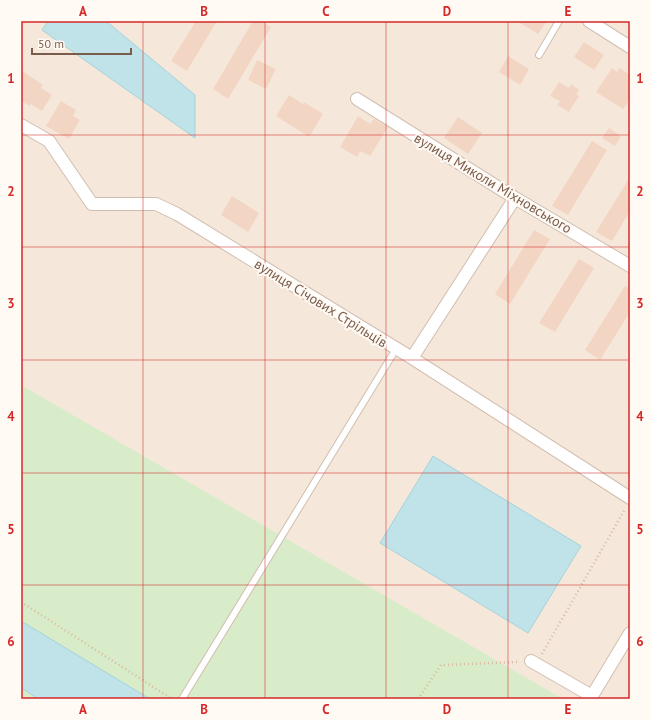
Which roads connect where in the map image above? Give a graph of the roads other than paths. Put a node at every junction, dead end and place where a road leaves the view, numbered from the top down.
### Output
1 (559, 21) edge
2 (589, 21) edge
3 (630, 47) edge
4 (539, 55) dead end
5 (357, 99) dead end
6 (21, 124) edge
7 (515, 198) junction
8 (630, 266) edge
9 (396, 349) junction
10 (412, 358) junction
11 (628, 502) edge
12 (630, 633) edge
13 (531, 661) road end
14 (182, 699) edge

1 - 4 lane
2 - 3 street
5 - 7 street, вулиця Миколи Міхновського
6 - 9 street, вулиця Січових Стрільців
7 - 8 street, вулиця Миколи Міхновського
7 - 10 street
9 - 10 street, вулиця Січових Стрільців
9 - 14 lane
10 - 11 street, вулиця Січових Стрільців
12 - 13 street

